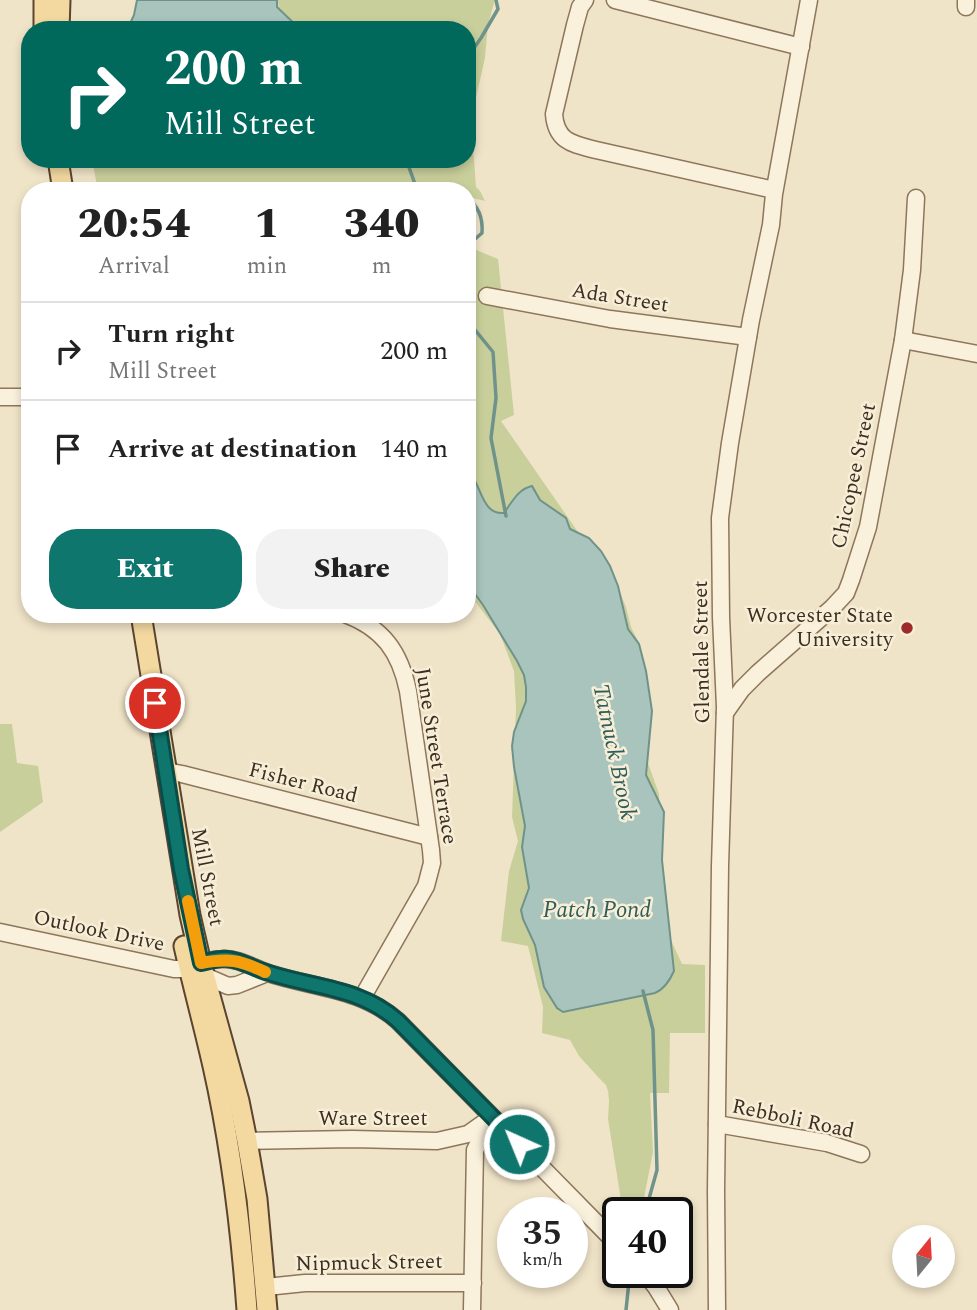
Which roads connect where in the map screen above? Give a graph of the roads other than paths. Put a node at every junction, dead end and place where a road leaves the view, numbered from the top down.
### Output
1 (44, 0) edge
2 (60, 0) edge
3 (585, 0) edge
4 (615, 0) edge
5 (809, 0) edge
6 (44, 21) edge
7 (59, 21) edge
8 (801, 47) junction
9 (774, 190) junction
10 (916, 198) dead end
11 (487, 296) dead end
12 (748, 337) junction
13 (903, 340) junction
14 (977, 354) edge
15 (0, 397) edge
16 (21, 397) edge
17 (131, 623) edge
18 (142, 623) edge
19 (365, 623) edge
20 (725, 713) junction
21 (166, 771) junction
22 (429, 837) junction
23 (0, 932) edge
24 (199, 969) junction
25 (267, 973) junction
26 (362, 998) junction
27 (492, 1117) junction
28 (717, 1124) junction
29 (247, 1140) junction
30 (861, 1154) dead end
31 (602, 1229) edge
32 (472, 1283) junction
33 (266, 1287) junction
34 (656, 1288) edge
35 (247, 1310) edge
36 (267, 1310) edge
37 (472, 1310) edge
38 (670, 1310) edge
39 (717, 1310) edge

1 - 6 main road
2 - 7 main road
3 - 9 street
4 - 8 street
5 - 8 street, Glendale Street
8 - 9 street, Glendale Street
9 - 12 street, Glendale Street
10 - 13 street, Chicopee Street
11 - 12 street, Ada Street
12 - 20 street, Glendale Street
13 - 14 street
13 - 20 street, Chicopee Street
15 - 16 street
17 - 24 main road, Mill Street
18 - 21 main road, Mill Street
19 - 22 street, June Street Terrace
20 - 28 street, Glendale Street
21 - 22 street, Fisher Road
21 - 24 main road, Mill Street
22 - 26 street, June Street Terrace
23 - 24 street, Outlook Drive
24 - 25 street
24 - 25 street
24 - 29 main road, Mill Street
24 - 35 main road, Mill Street
25 - 26 street
26 - 27 street
27 - 29 street, Ware Street
27 - 31 street
27 - 32 street
28 - 30 street, Rebboli Road
28 - 39 street, Glendale Street
29 - 33 main road, Mill Street
32 - 33 street, Nipmuck Street
32 - 37 street
33 - 36 main road, Mill Street
34 - 38 street

